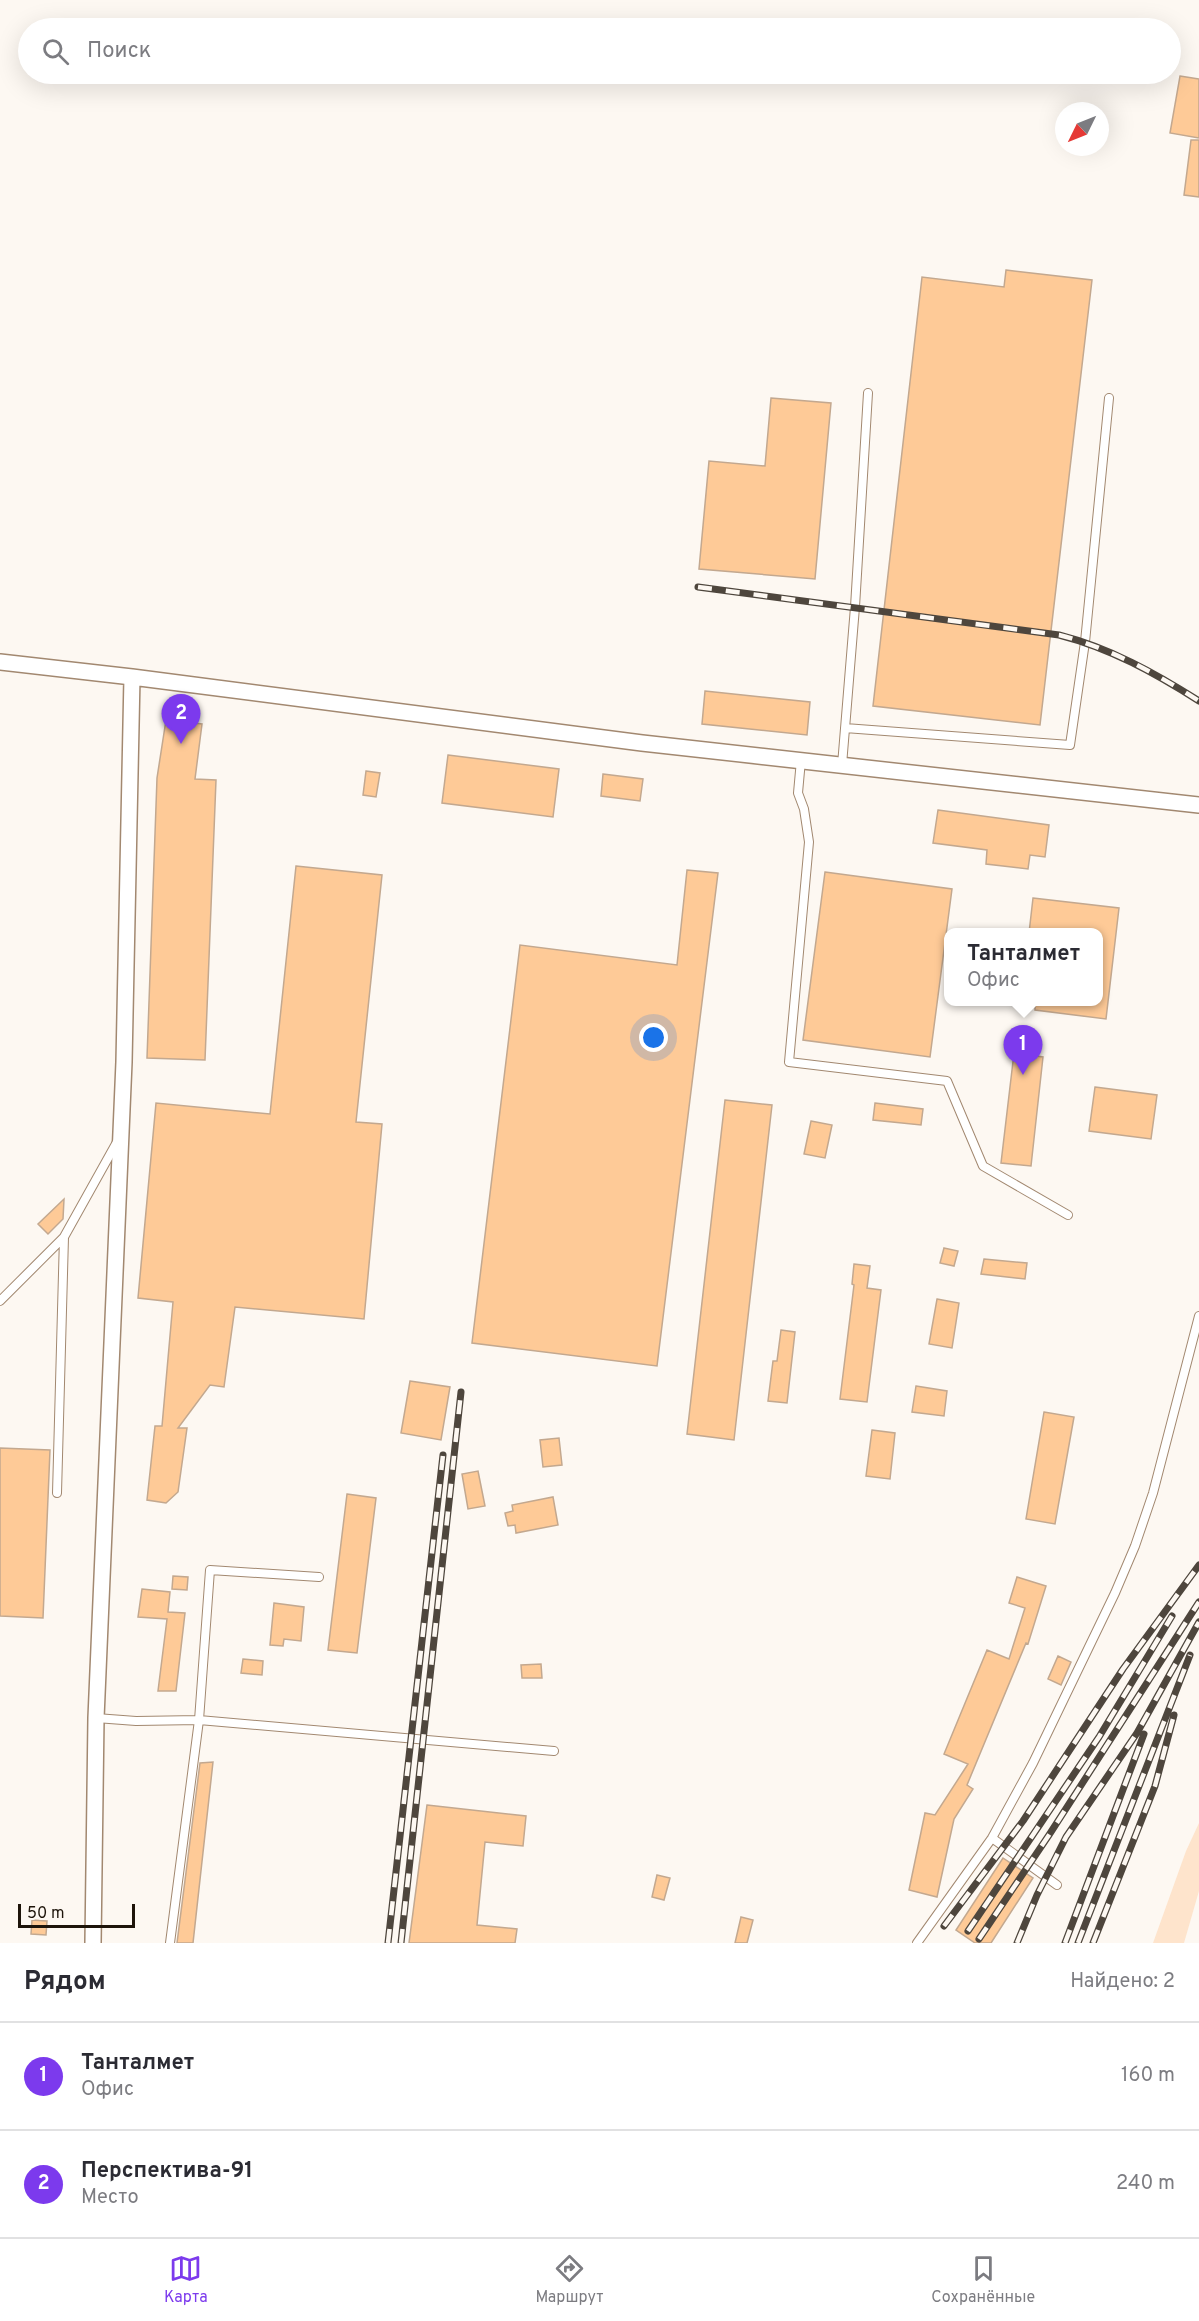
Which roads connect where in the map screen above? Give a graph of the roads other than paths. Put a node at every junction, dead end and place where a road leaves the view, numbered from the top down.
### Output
1 (867, 393) dead end
2 (1109, 398) dead end
3 (0, 662) edge
4 (132, 677) junction
5 (845, 728) junction
6 (801, 760) junction
7 (842, 765) junction
8 (1199, 805) edge
9 (121, 1136) junction
10 (1068, 1215) dead end
11 (64, 1237) junction
12 (0, 1301) edge
13 (1199, 1316) edge
14 (57, 1493) dead end
15 (319, 1577) dead end
16 (96, 1718) junction
17 (199, 1720) junction
18 (554, 1751) dead end
19 (992, 1838) junction
20 (1057, 1885) dead end
21 (93, 1943) edge
22 (170, 1943) edge
23 (917, 1943) edge

1 - 5 lane
2 - 5 lane
3 - 4 street
4 - 6 street
4 - 9 street
5 - 7 lane
6 - 7 street
6 - 10 lane
7 - 8 street
9 - 11 lane
9 - 16 street
11 - 12 lane
11 - 14 lane
13 - 19 lane
15 - 17 lane
16 - 17 lane
16 - 21 street
17 - 18 lane
17 - 22 lane
19 - 20 lane
19 - 23 lane

